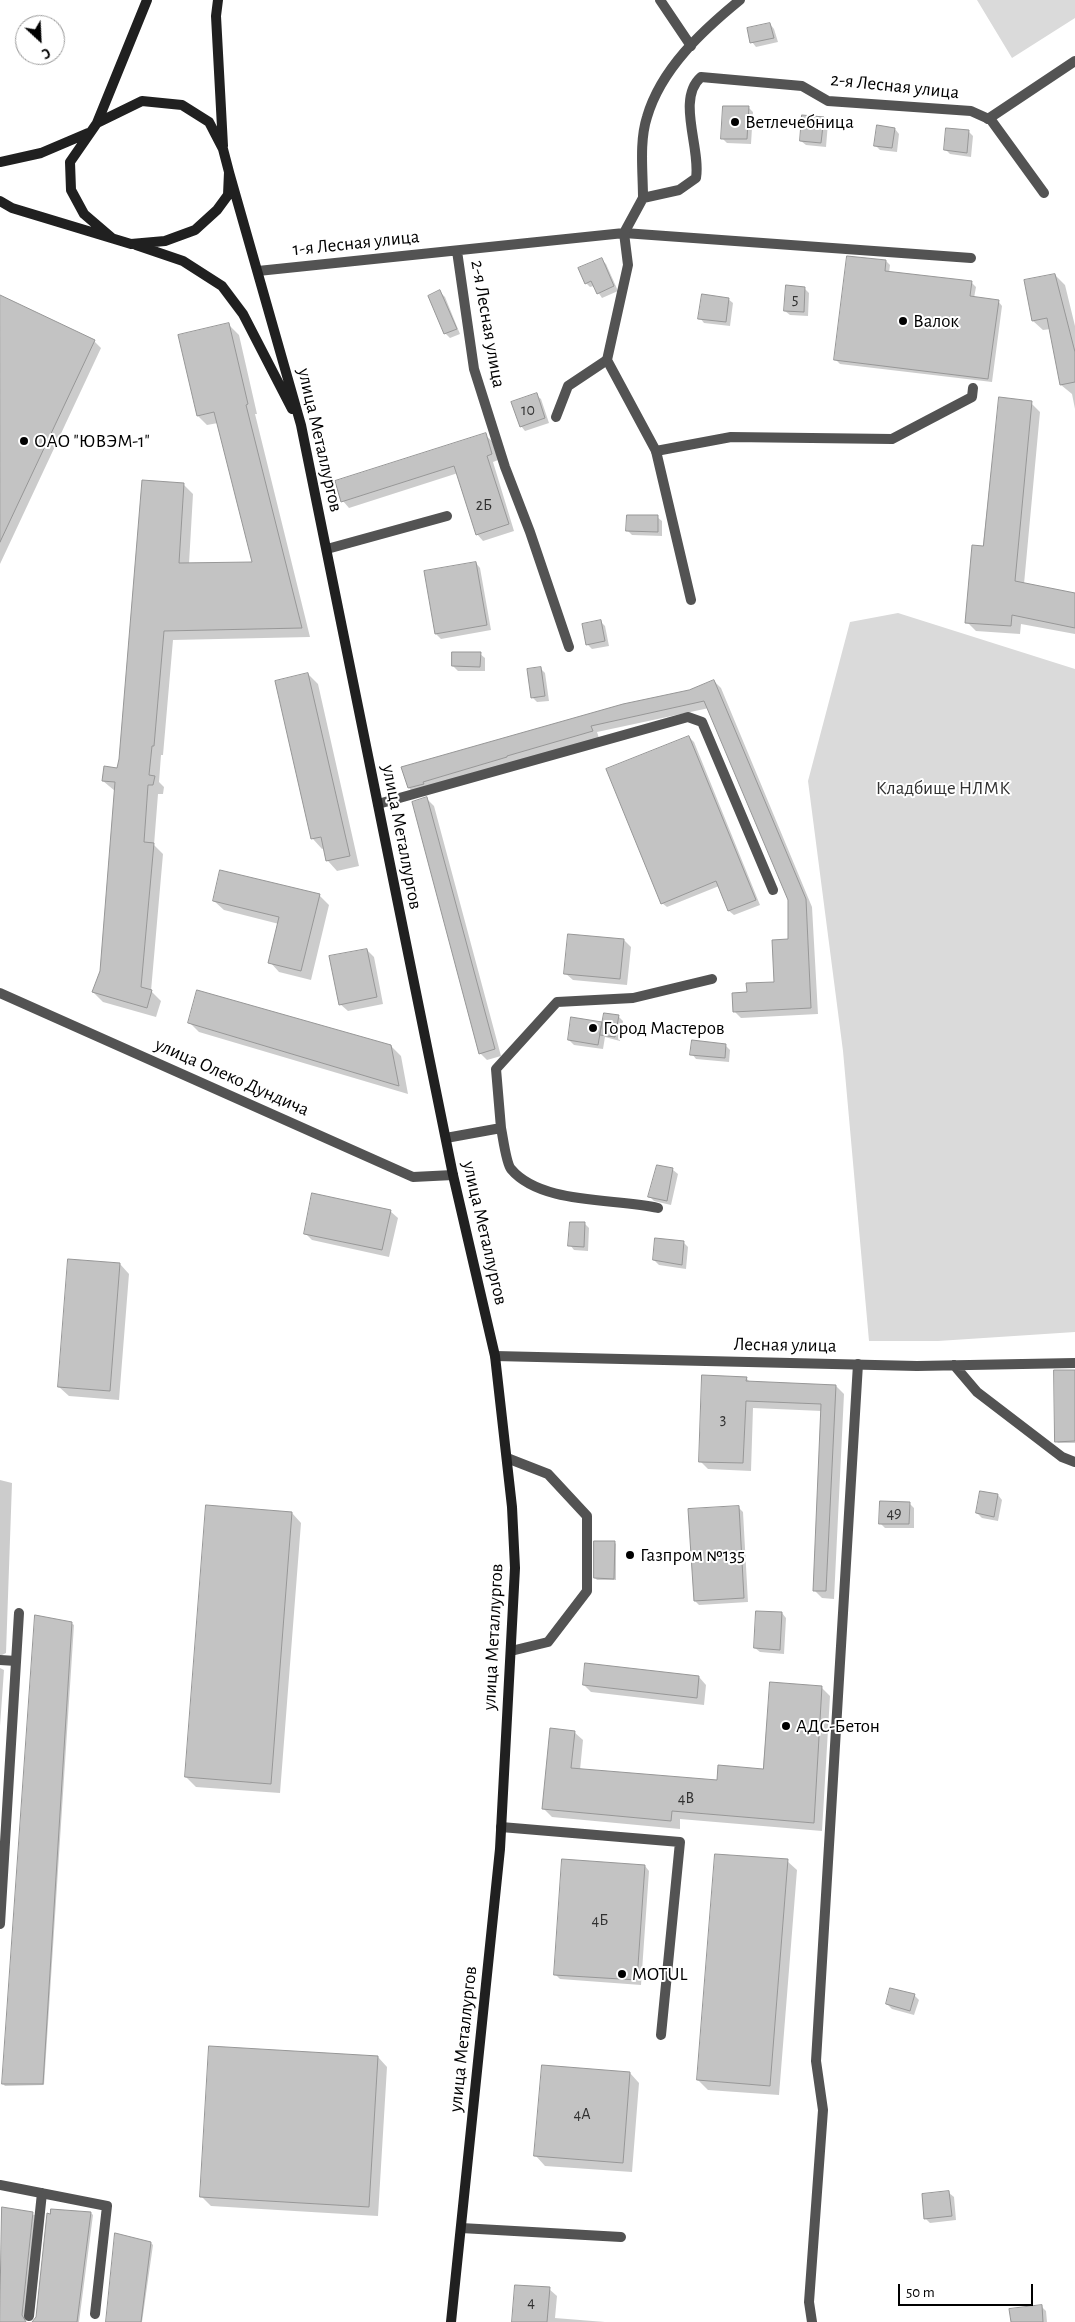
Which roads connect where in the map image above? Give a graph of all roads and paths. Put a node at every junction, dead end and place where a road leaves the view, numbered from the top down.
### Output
1 (147, 0) edge
2 (218, 0) edge
3 (660, 0) edge
4 (740, 0) edge
5 (692, 46) junction
6 (1075, 61) edge
7 (988, 119) junction
8 (97, 123) junction
9 (88, 133) junction
10 (224, 149) junction
11 (0, 162) edge
12 (229, 172) junction
13 (1044, 193) dead end
14 (643, 198) junction
15 (0, 202) edge
16 (624, 234) junction
17 (112, 238) junction
18 (131, 244) junction
19 (457, 251) junction
20 (971, 258) dead end
21 (258, 271) junction
22 (607, 360) junction
23 (973, 388) dead end
24 (556, 417) dead end
25 (301, 426) junction
26 (656, 451) junction
27 (447, 516) dead end
28 (327, 549) junction
29 (692, 600) dead end
30 (569, 647) dead end
31 (378, 804) junction
32 (773, 890) dead end
33 (712, 979) dead end
34 (0, 993) edge
35 (500, 1128) junction
36 (446, 1138) junction
37 (453, 1175) junction
38 (658, 1208) dead end
39 (495, 1356) junction
40 (1075, 1363) edge
41 (858, 1364) junction
42 (954, 1365) junction
43 (507, 1458) junction
44 (1075, 1462) edge
45 (19, 1614) dead end
46 (511, 1651) junction
47 (0, 1660) edge
48 (16, 1661) junction
49 (501, 1827) junction
50 (0, 1924) edge
51 (661, 2035) dead end
52 (0, 2185) edge
53 (42, 2193) junction
54 (461, 2228) junction
55 (621, 2237) dead end
56 (94, 2314) dead end
57 (30, 2316) dead end
58 (451, 2322) edge
59 (812, 2322) edge

1 - 8 main road
2 - 10 main road
3 - 5 street
4 - 5 street
5 - 14 street
6 - 7 street
7 - 13 street
7 - 14 street, 2-я Лесная улица
8 - 9 main road
8 - 10 main road
9 - 11 main road
9 - 17 main road
10 - 12 main road
12 - 18 main road
12 - 21 main road, улица Металлургов
14 - 16 street
15 - 17 main road
16 - 19 street, 2-я Лесная улица
16 - 20 street, 2-я Лесная улица
16 - 22 street
17 - 18 main road
18 - 25 main road
19 - 21 street, 1-я Лесная улица
19 - 30 street, 2-я Лесная улица
21 - 25 main road, улица Металлургов
22 - 24 street
22 - 26 street
23 - 26 street
25 - 28 main road, улица Металлургов
26 - 29 street
27 - 28 street
28 - 31 main road, улица Металлургов
31 - 32 street
31 - 36 main road, улица Металлургов
33 - 35 street
34 - 37 street, улица Олеко Дундича
35 - 36 street
35 - 38 street
36 - 37 main road, улица Металлургов
37 - 39 main road, улица Металлургов
39 - 41 street, Лесная улица
39 - 43 main road, улица Металлургов
40 - 42 street, Лесная улица
41 - 42 street, Лесная улица
41 - 59 street
42 - 44 street
43 - 46 main road, улица Металлургов
43 - 46 street
45 - 48 street
46 - 49 main road, улица Металлургов
47 - 48 street
48 - 50 street
49 - 51 street
49 - 54 main road, улица Металлургов
52 - 53 street
53 - 56 street
53 - 57 street
54 - 55 street
54 - 58 main road, улица Металлургов

